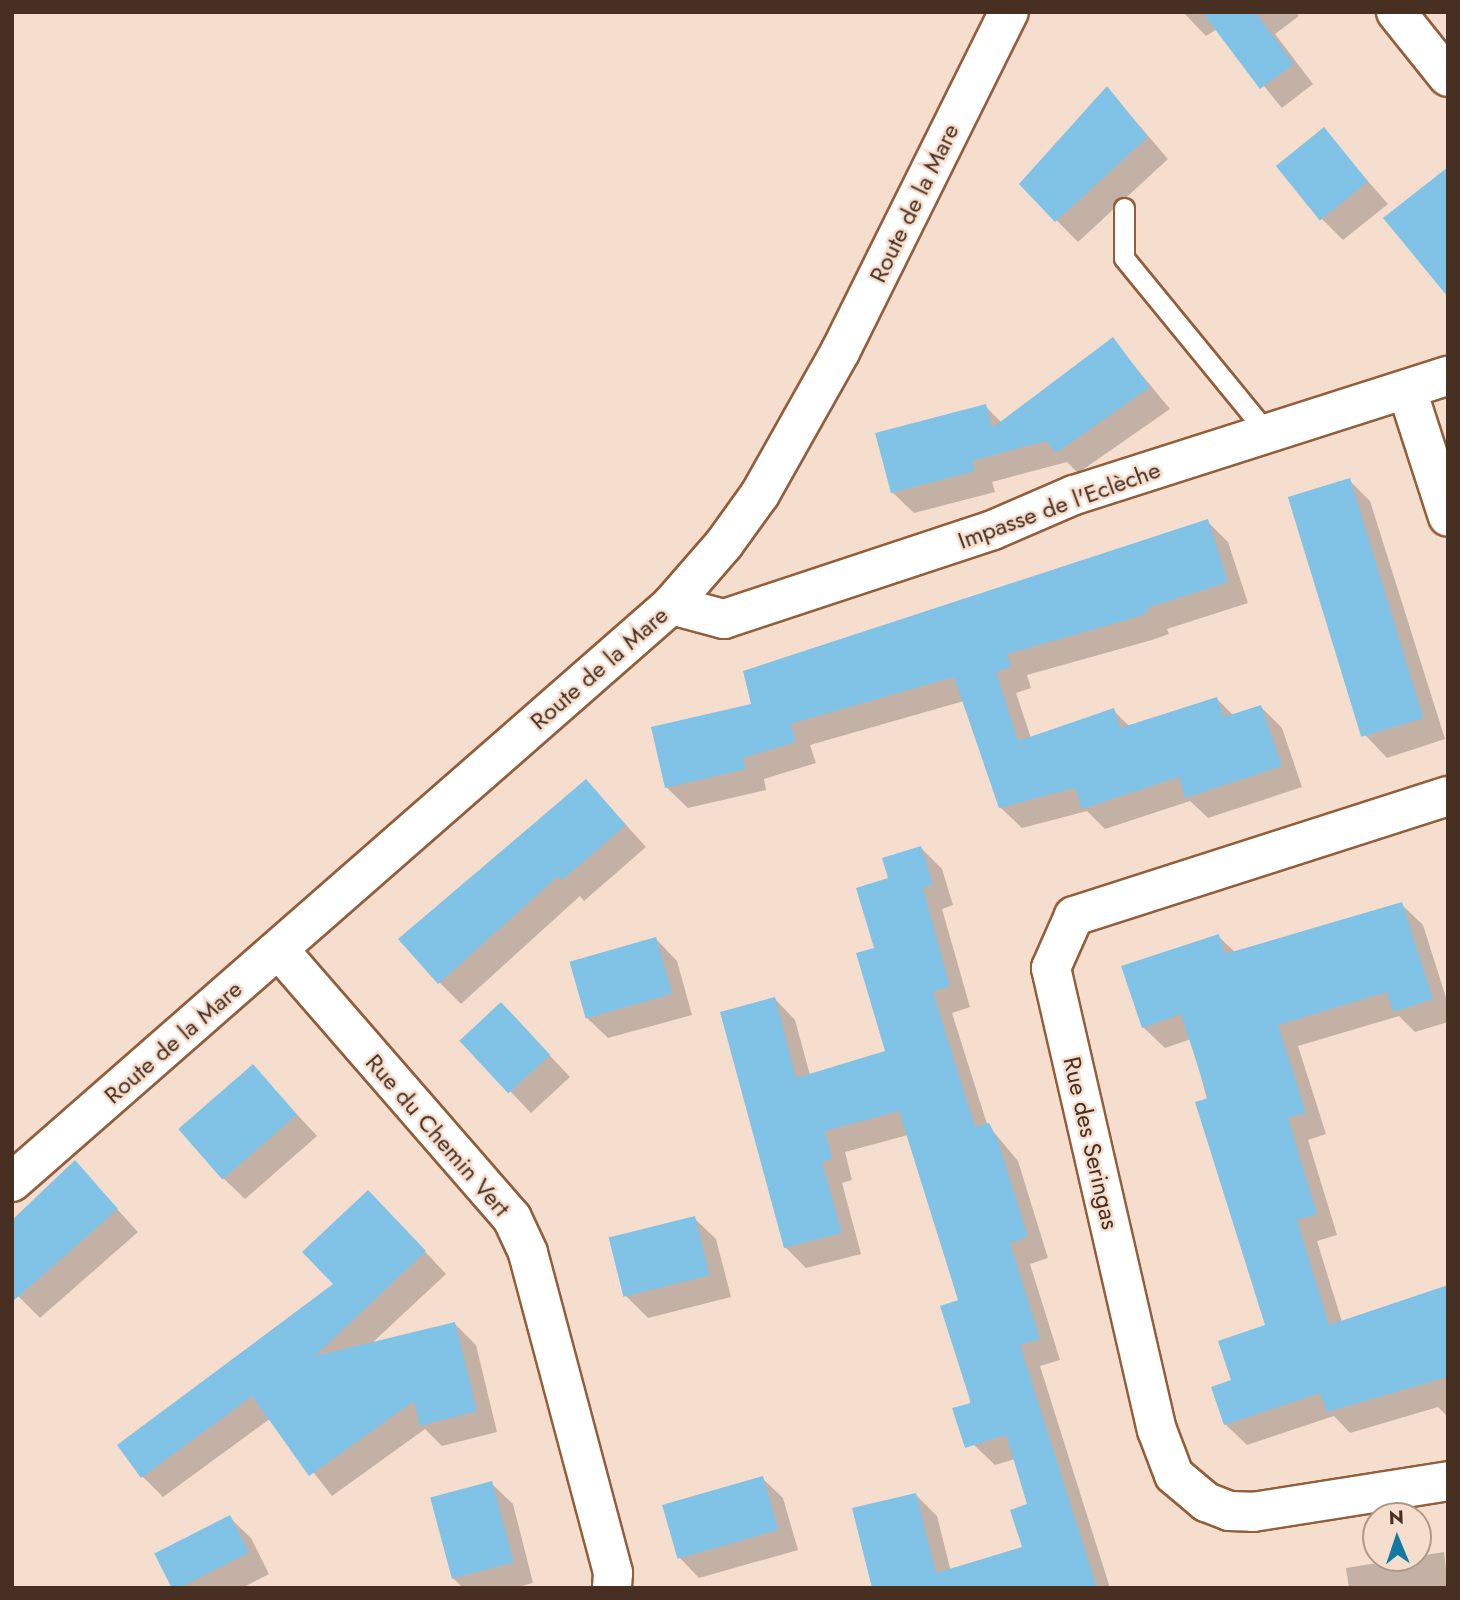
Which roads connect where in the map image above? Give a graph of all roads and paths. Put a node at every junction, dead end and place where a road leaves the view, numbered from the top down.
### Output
1 (1009, 12) edge
2 (1396, 12) edge
3 (1448, 77) edge
4 (1124, 208) dead end
5 (1448, 376) edge
6 (1407, 390) junction
7 (1268, 434) junction
8 (1448, 517) edge
9 (671, 605) junction
10 (1448, 796) edge
11 (279, 950) junction
12 (12, 1182) edge
13 (1448, 1482) edge
14 (612, 1588) edge

1 - 9 street, Route de la Mare
2 - 3 street
4 - 7 lane
5 - 6 street, Impasse de l'Eclèche
6 - 7 street, Impasse de l'Eclèche
6 - 8 street
7 - 9 street, Impasse de l'Eclèche
9 - 11 street, Route de la Mare
10 - 13 street, Rue des Seringas
11 - 12 street, Route de la Mare
11 - 14 street, Rue du Chemin Vert

